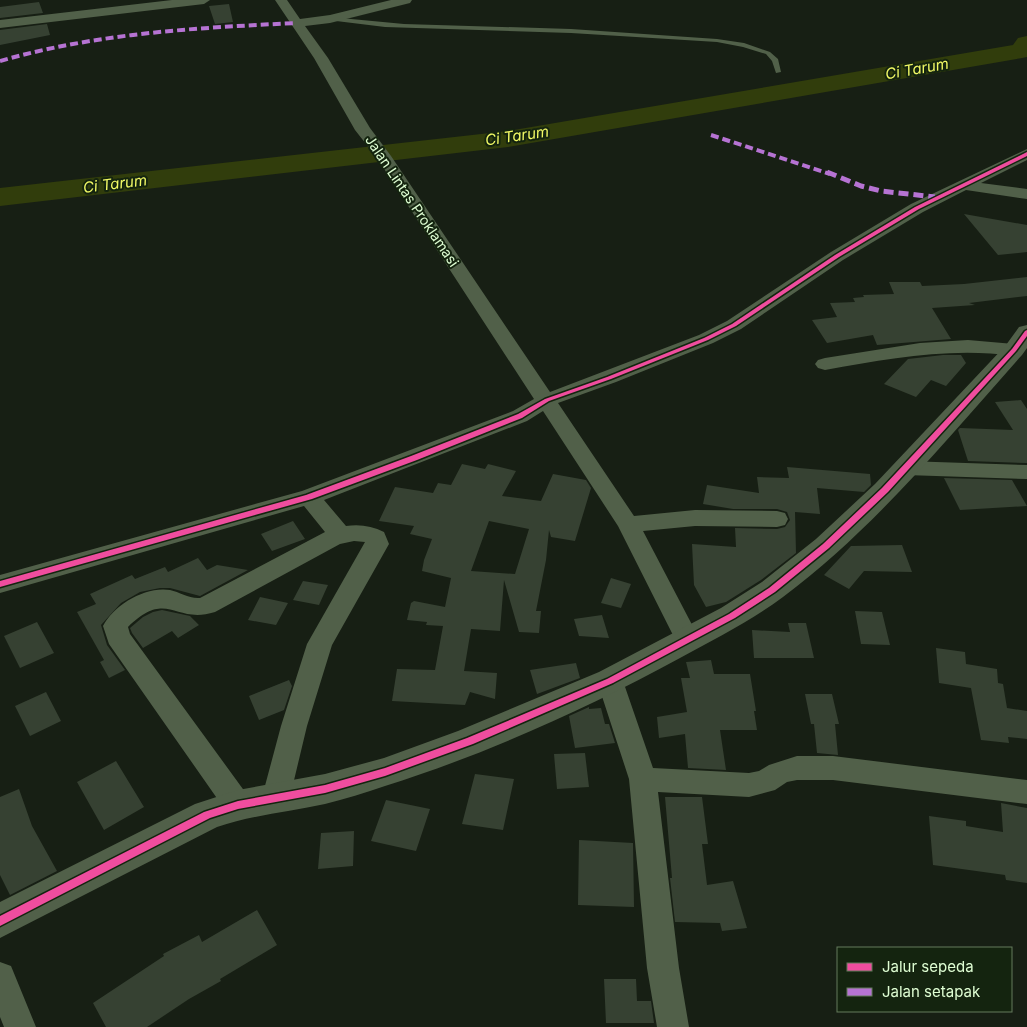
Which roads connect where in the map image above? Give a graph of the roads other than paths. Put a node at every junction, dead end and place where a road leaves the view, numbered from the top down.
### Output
1 (204, 0) edge
2 (280, 0) edge
3 (406, 0) edge
4 (124, 5) edge
5 (330, 19) junction
6 (296, 23) junction
7 (0, 24) edge
8 (778, 72) dead end
9 (1027, 154) edge
10 (963, 185) junction
11 (1027, 194) edge
12 (1020, 341) edge
13 (825, 364) dead end
14 (547, 400) junction
15 (906, 468) junction
16 (1027, 472) edge
17 (309, 498) junction
18 (777, 519) dead end
19 (628, 524) junction
20 (341, 535) junction
21 (0, 584) edge
22 (688, 640) junction
23 (610, 681) junction
24 (643, 779) junction
25 (1027, 792) edge
26 (276, 797) junction
27 (238, 805) junction
28 (0, 921) edge
29 (0, 977) edge
30 (20, 1027) edge
31 (672, 1027) edge

1 - 4 street
2 - 6 street, Jalan Lintas Proklamasi
3 - 5 street
4 - 7 street
5 - 6 street
5 - 8 lane
6 - 14 street, Jalan Lintas Proklamasi
9 - 10 street
10 - 11 street
10 - 14 street
12 - 13 street
12 - 15 street
14 - 17 street
14 - 19 street, Jalan Lintas Proklamasi
15 - 16 street
15 - 22 street
17 - 20 street
17 - 21 street
18 - 19 street
19 - 22 street, Jalan Lintas Proklamasi
20 - 26 street
20 - 27 street
22 - 23 street
23 - 24 street
23 - 26 street
24 - 25 street
24 - 31 street
26 - 27 street
27 - 28 street
29 - 30 street

